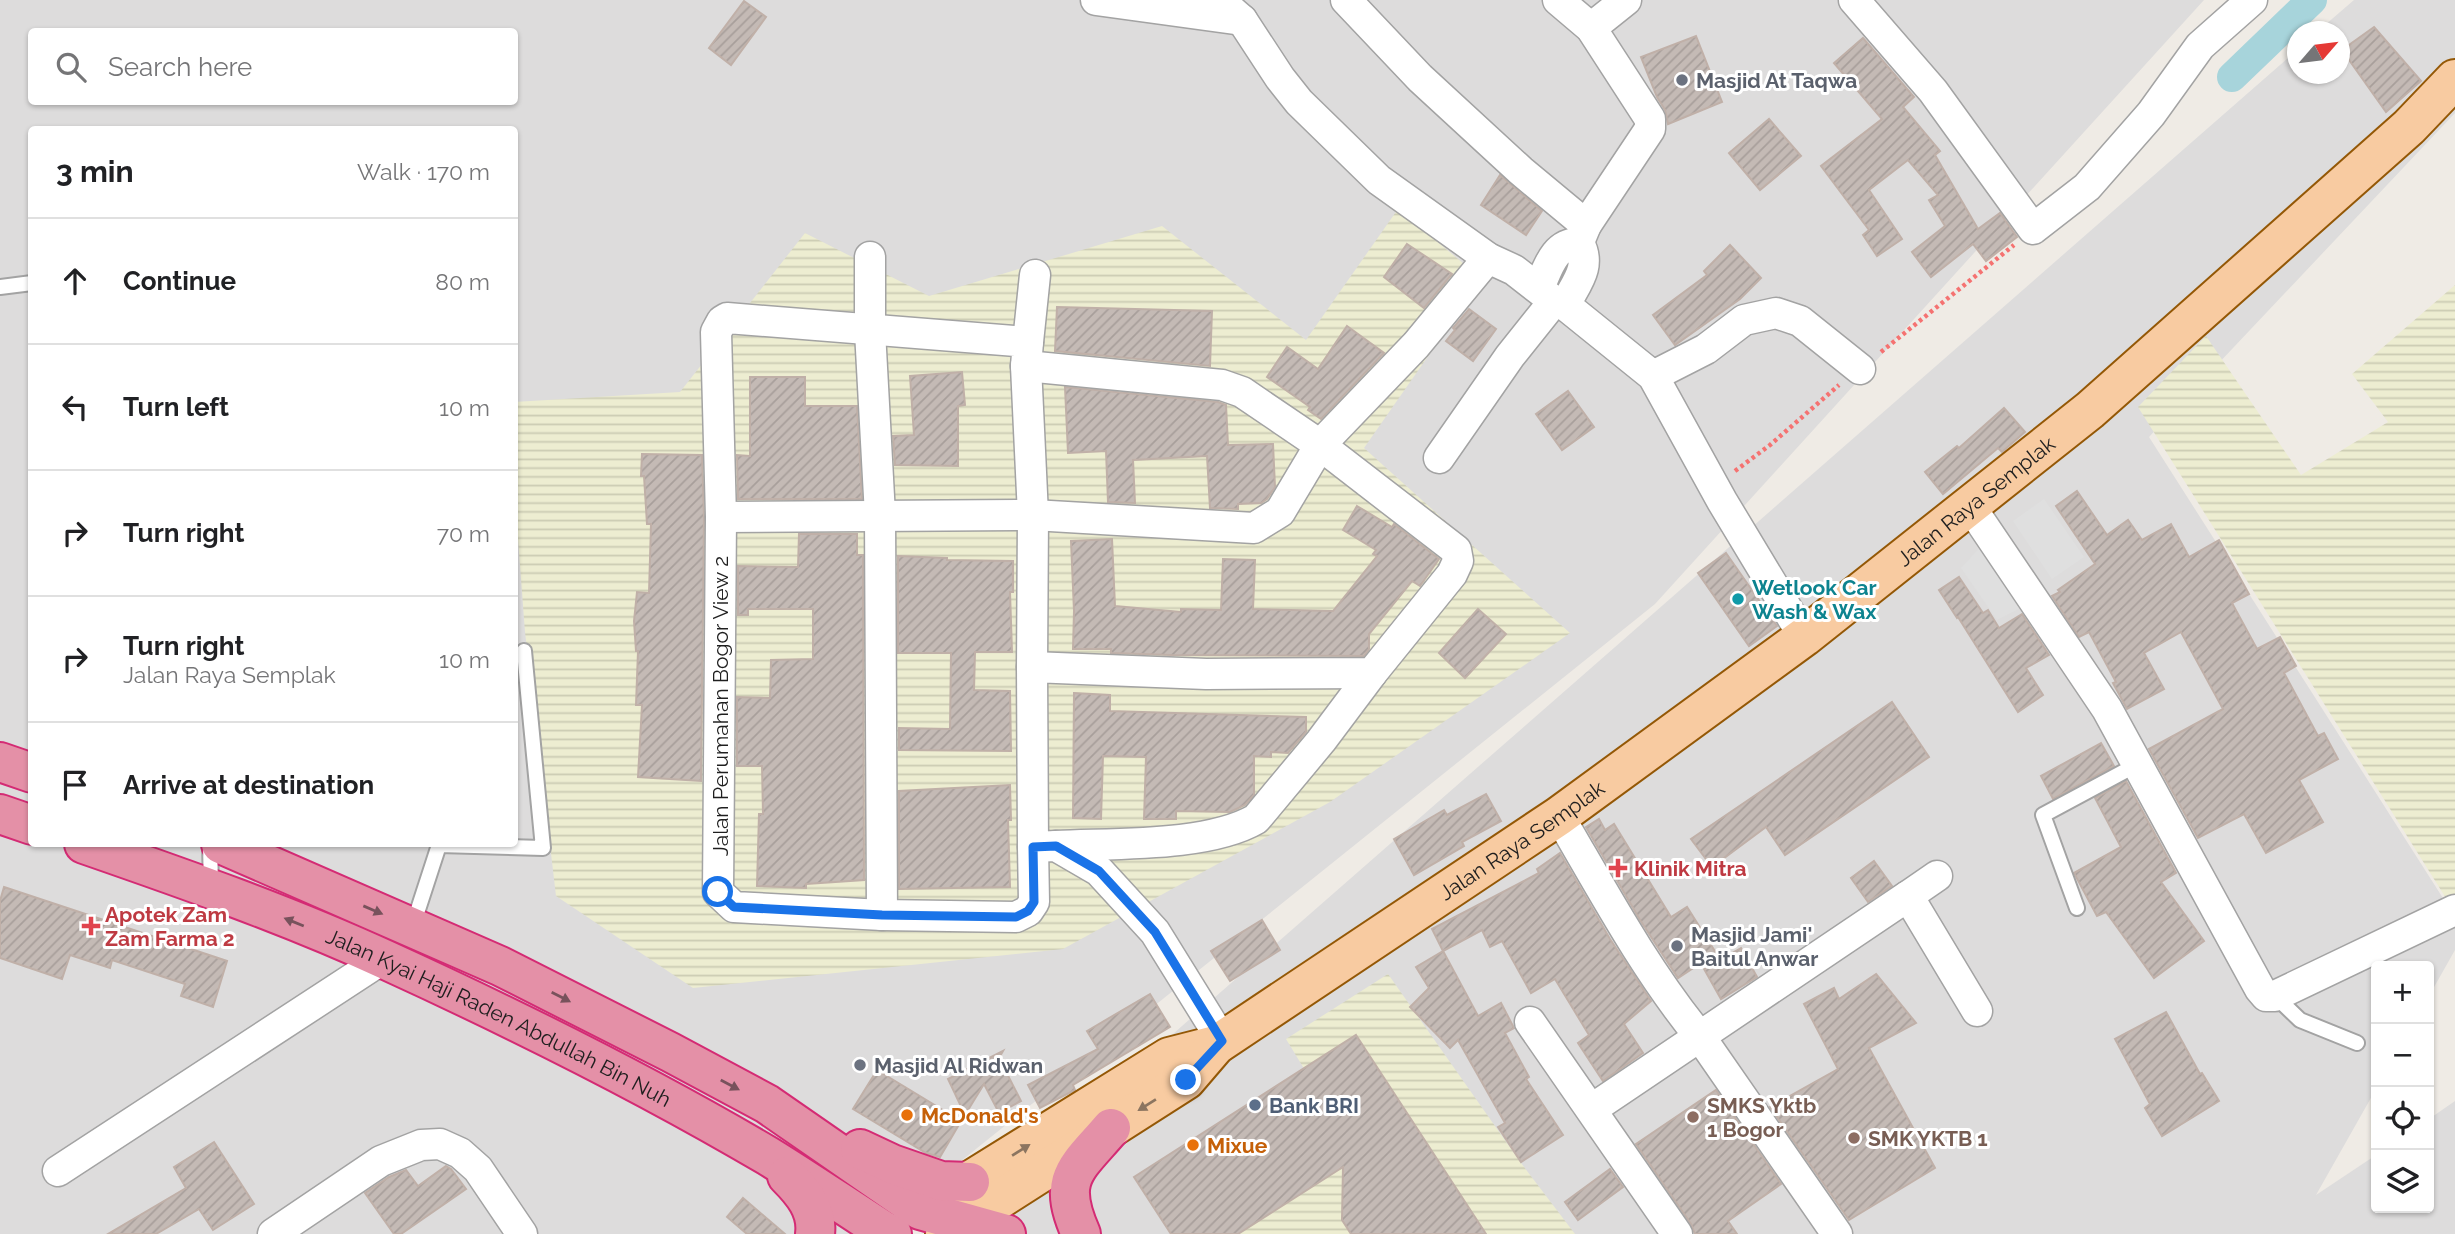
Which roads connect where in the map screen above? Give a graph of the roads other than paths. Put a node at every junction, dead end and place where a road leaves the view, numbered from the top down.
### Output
1 (1096, 0) edge
2 (1219, 0) edge
3 (1346, 0) edge
4 (1558, 0) edge
5 (1626, 0) edge
6 (1854, 0) edge
7 (2252, 0) edge
8 (1242, 20) junction
9 (1591, 28) junction
10 (2455, 79) edge
11 (1583, 234) junction
12 (870, 257) dead end
13 (1488, 258) junction
14 (1035, 275) dead end
15 (28, 284) edge
16 (0, 287) edge
17 (1552, 298) junction
18 (870, 331) junction
19 (1027, 354) junction
20 (1860, 369) dead end
21 (1653, 376) junction
22 (1320, 445) junction
23 (1439, 458) dead end
24 (1970, 506) junction
25 (880, 515) junction
26 (1033, 515) junction
27 (721, 517) junction
28 (1804, 637) junction
29 (524, 652) dead end
30 (1032, 667) junction
31 (1371, 673) junction
32 (0, 762) edge
33 (2138, 764) junction
34 (28, 772) edge
35 (0, 814) edge
36 (1559, 816) junction
37 (28, 824) edge
38 (1045, 846) junction
39 (93, 847) edge
40 (210, 847) edge
41 (228, 847) edge
42 (438, 847) edge
43 (508, 847) edge
44 (1937, 876) dead end
45 (211, 888) junction
46 (1908, 897) junction
47 (2077, 908) dead end
48 (2455, 910) edge
49 (882, 915) junction
50 (412, 926) junction
51 (384, 958) junction
52 (2275, 996) junction
53 (1977, 1011) dead end
54 (1530, 1022) dead end
55 (1701, 1038) junction
56 (1219, 1043) junction
57 (2357, 1043) dead end
58 (767, 1104) junction
59 (1592, 1109) junction
60 (1111, 1128) junction
61 (768, 1157) junction
62 (58, 1171) dead end
63 (970, 1182) junction
64 (914, 1227) edge
65 (273, 1234) edge
66 (522, 1234) edge
67 (815, 1234) edge
68 (1006, 1234) edge
69 (1081, 1234) edge
70 (1677, 1234) edge
71 (1837, 1234) edge

1 - 8 street
2 - 8 street
3 - 11 street
4 - 9 street
5 - 9 street
6 - 7 street
8 - 13 street
9 - 11 street
10 - 24 main road, Jalan Raya Semplak
11 - 17 street
12 - 18 street
13 - 17 street
13 - 22 street
14 - 19 street
15 - 16 lane
17 - 21 street
17 - 23 street
18 - 19 street, Jalan Perumahan Bogor View 2
18 - 25 street
18 - 27 street, Jalan Perumahan Bogor View 2
19 - 22 street, Jalan Perumahan Bogor View 2
19 - 26 street, Jalan Perumahan Bogor View 2
20 - 21 street
21 - 28 street
22 - 26 street
22 - 31 street, Jalan Perumahan Bogor View 2
24 - 28 main road, Jalan Raya Semplak
24 - 33 street
25 - 26 street
25 - 27 street
25 - 49 street
26 - 30 street, Jalan Perumahan Bogor View 2
27 - 49 street, Jalan Perumahan Bogor View 2
28 - 36 main road, Jalan Raya Semplak
29 - 43 lane
30 - 31 street
30 - 38 street, Jalan Perumahan Bogor View 2
31 - 38 street, Jalan Perumahan Bogor View 2
32 - 34 highway
33 - 47 lane
33 - 52 street
35 - 37 highway
36 - 55 street
36 - 56 main road, Jalan Raya Semplak
38 - 49 street, Jalan Perumahan Bogor View 2
38 - 56 street
39 - 45 highway, Jalan Kyai Haji Raden Abdullah Bin Nuh
40 - 45 lane
41 -> 50 highway, Jalan Kyai Haji Raden Abdullah Bin Nuh
42 - 50 lane
44 - 46 street
51 -> 45 highway, Jalan Kyai Haji Raden Abdullah Bin Nuh
46 - 53 street
46 - 55 street
48 - 52 street
50 -> 58 highway, Jalan Kyai Haji Raden Abdullah Bin Nuh
51 - 61 highway, Jalan Kyai Haji Raden Abdullah Bin Nuh
51 - 62 street
52 - 57 lane
54 - 59 street
55 - 59 street
55 - 71 street
56 -> 60 main road, Jalan Raya Semplak
63 -> 56 main road, Jalan Raya Semplak
58 - 63 highway
58 - 64 highway, Jalan Kyai Haji Raden Abdullah Bin Nuh
59 - 70 street
60 - 64 main road, Jalan Raya Semplak
60 - 69 highway
61 - 64 highway, Jalan Kyai Haji Raden Abdullah Bin Nuh
61 - 67 highway
63 - 64 main road, Jalan Raya Semplak
64 - 68 highway, Jalan Kyai Haji Raden Abdullah Bin Nuh
65 - 66 street

